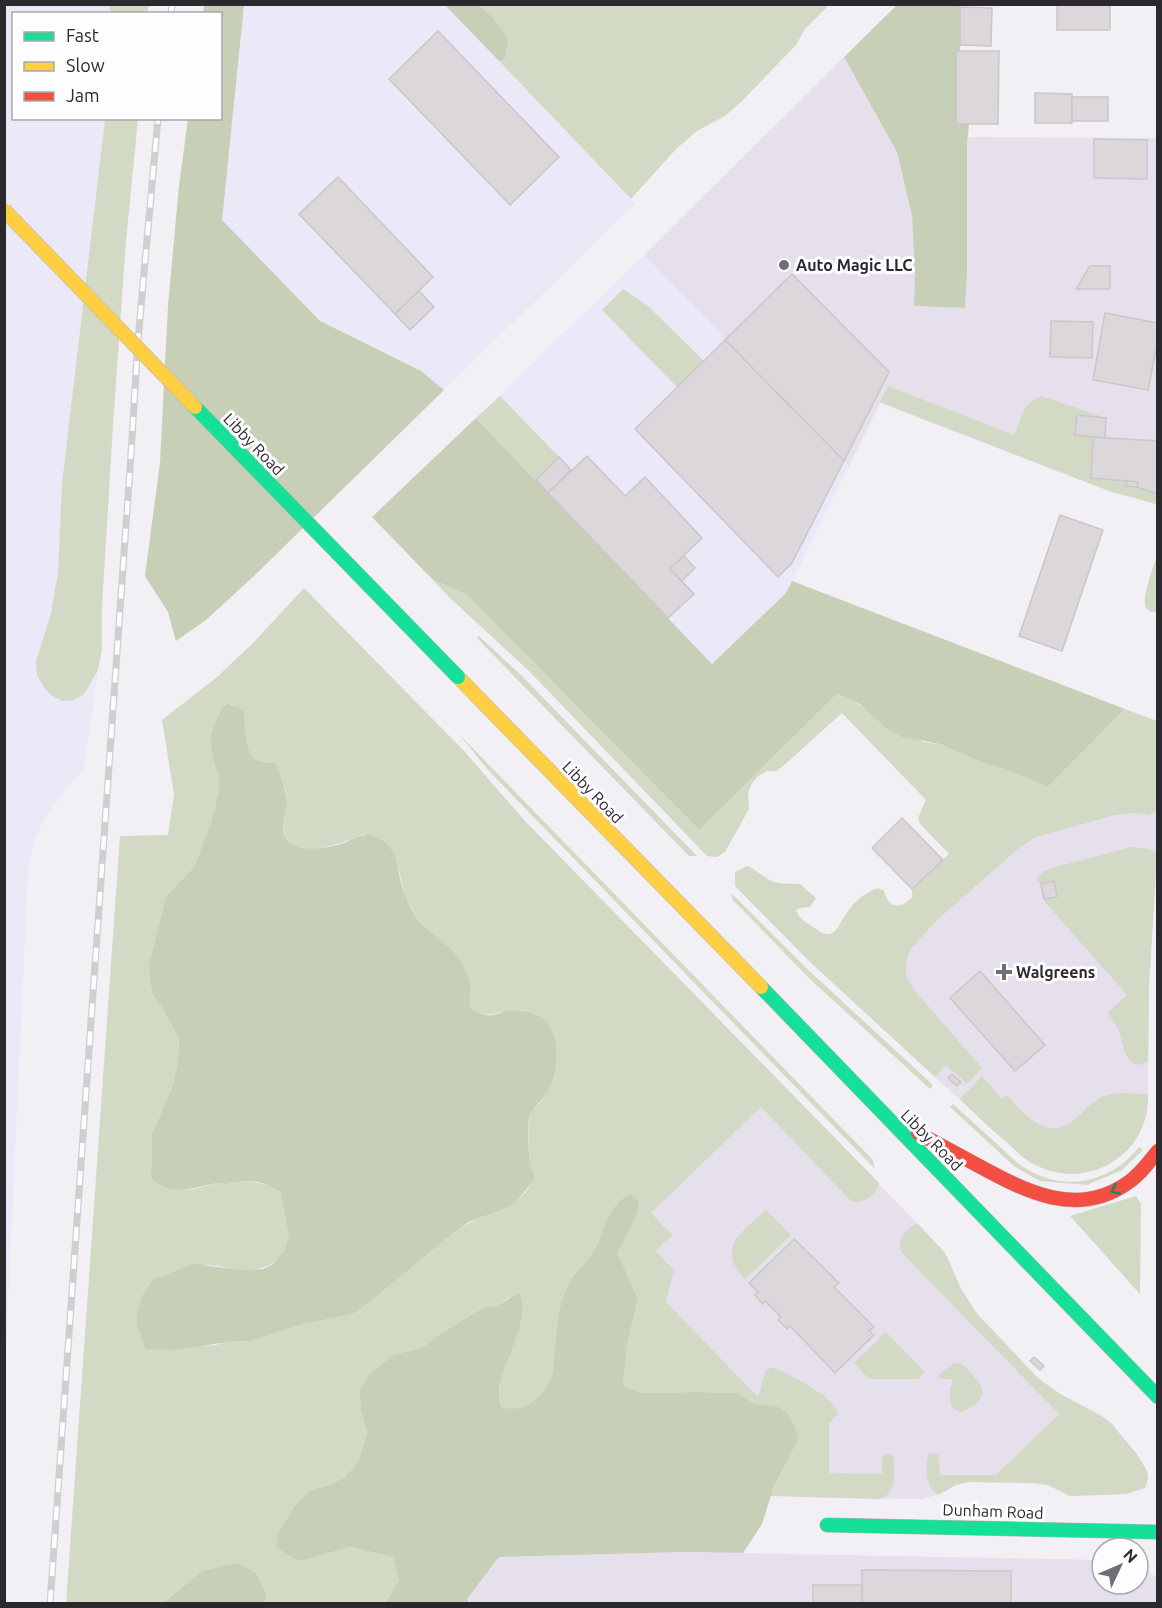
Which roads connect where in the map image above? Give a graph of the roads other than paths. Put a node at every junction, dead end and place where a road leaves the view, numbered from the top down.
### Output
1 (4, 210) edge
2 (882, 1113) junction
3 (1158, 1151) edge
4 (1158, 1397) edge
5 (827, 1525) dead end
6 (1158, 1533) edge

1 - 2 main road, Libby Road, bridge
3 -> 2 main road
2 - 4 main road, Libby Road
5 - 6 main road, Dunham Road

